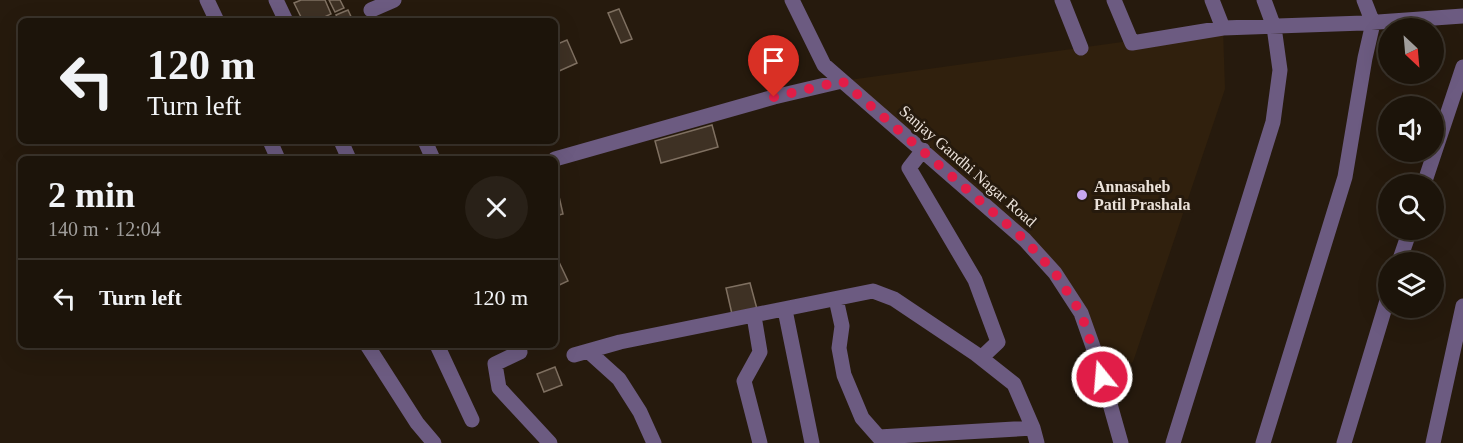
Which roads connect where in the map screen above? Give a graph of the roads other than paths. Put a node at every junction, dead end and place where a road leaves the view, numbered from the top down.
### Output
1 (207, 0) edge
2 (276, 0) edge
3 (394, 0) edge
4 (792, 0) edge
5 (1062, 0) edge
6 (1114, 0) edge
7 (1212, 0) edge
8 (1264, 0) edge
9 (1364, 0) edge
10 (371, 10) edge
11 (1463, 16) edge
12 (216, 18) edge
13 (285, 18) edge
14 (1373, 23) junction
15 (1274, 27) junction
16 (1223, 28) junction
17 (1081, 48) dead end
18 (1463, 67) edge
19 (842, 81) junction
20 (923, 150) junction
21 (558, 158) edge
22 (1428, 174) edge
23 (836, 299) junction
24 (1463, 306) edge
25 (785, 309) junction
26 (754, 316) junction
27 (1382, 318) edge
28 (369, 348) edge
29 (438, 348) edge
30 (518, 348) edge
31 (981, 358) junction
32 (472, 420) dead end
33 (1035, 436) edge
34 (881, 440) edge
35 (434, 443) edge
36 (550, 443) edge
37 (654, 443) edge
38 (760, 443) edge
39 (812, 443) edge
40 (1121, 443) edge
41 (1173, 443) edge
42 (1263, 443) edge
43 (1344, 443) edge
44 (1433, 443) edge

1 - 12 street
2 - 13 street
3 - 10 street
4 - 19 street, Sanjay Gandhi Nagar Road
5 - 17 street
6 - 16 street
7 - 16 street
8 - 15 street
9 - 14 street
11 - 14 street
14 - 15 street
14 - 42 street
15 - 16 street
15 - 41 street
18 - 22 street
19 - 20 street, Sanjay Gandhi Nagar Road
19 - 21 street
20 - 31 street
20 - 40 street, Sanjay Gandhi Nagar Road
23 - 25 street
23 - 31 street
23 - 34 street
24 - 44 street
25 - 26 street
25 - 39 street
26 - 37 street
26 - 38 street
27 - 43 street
28 - 35 street
29 - 32 street
30 - 36 street
31 - 33 street
33 - 34 street

